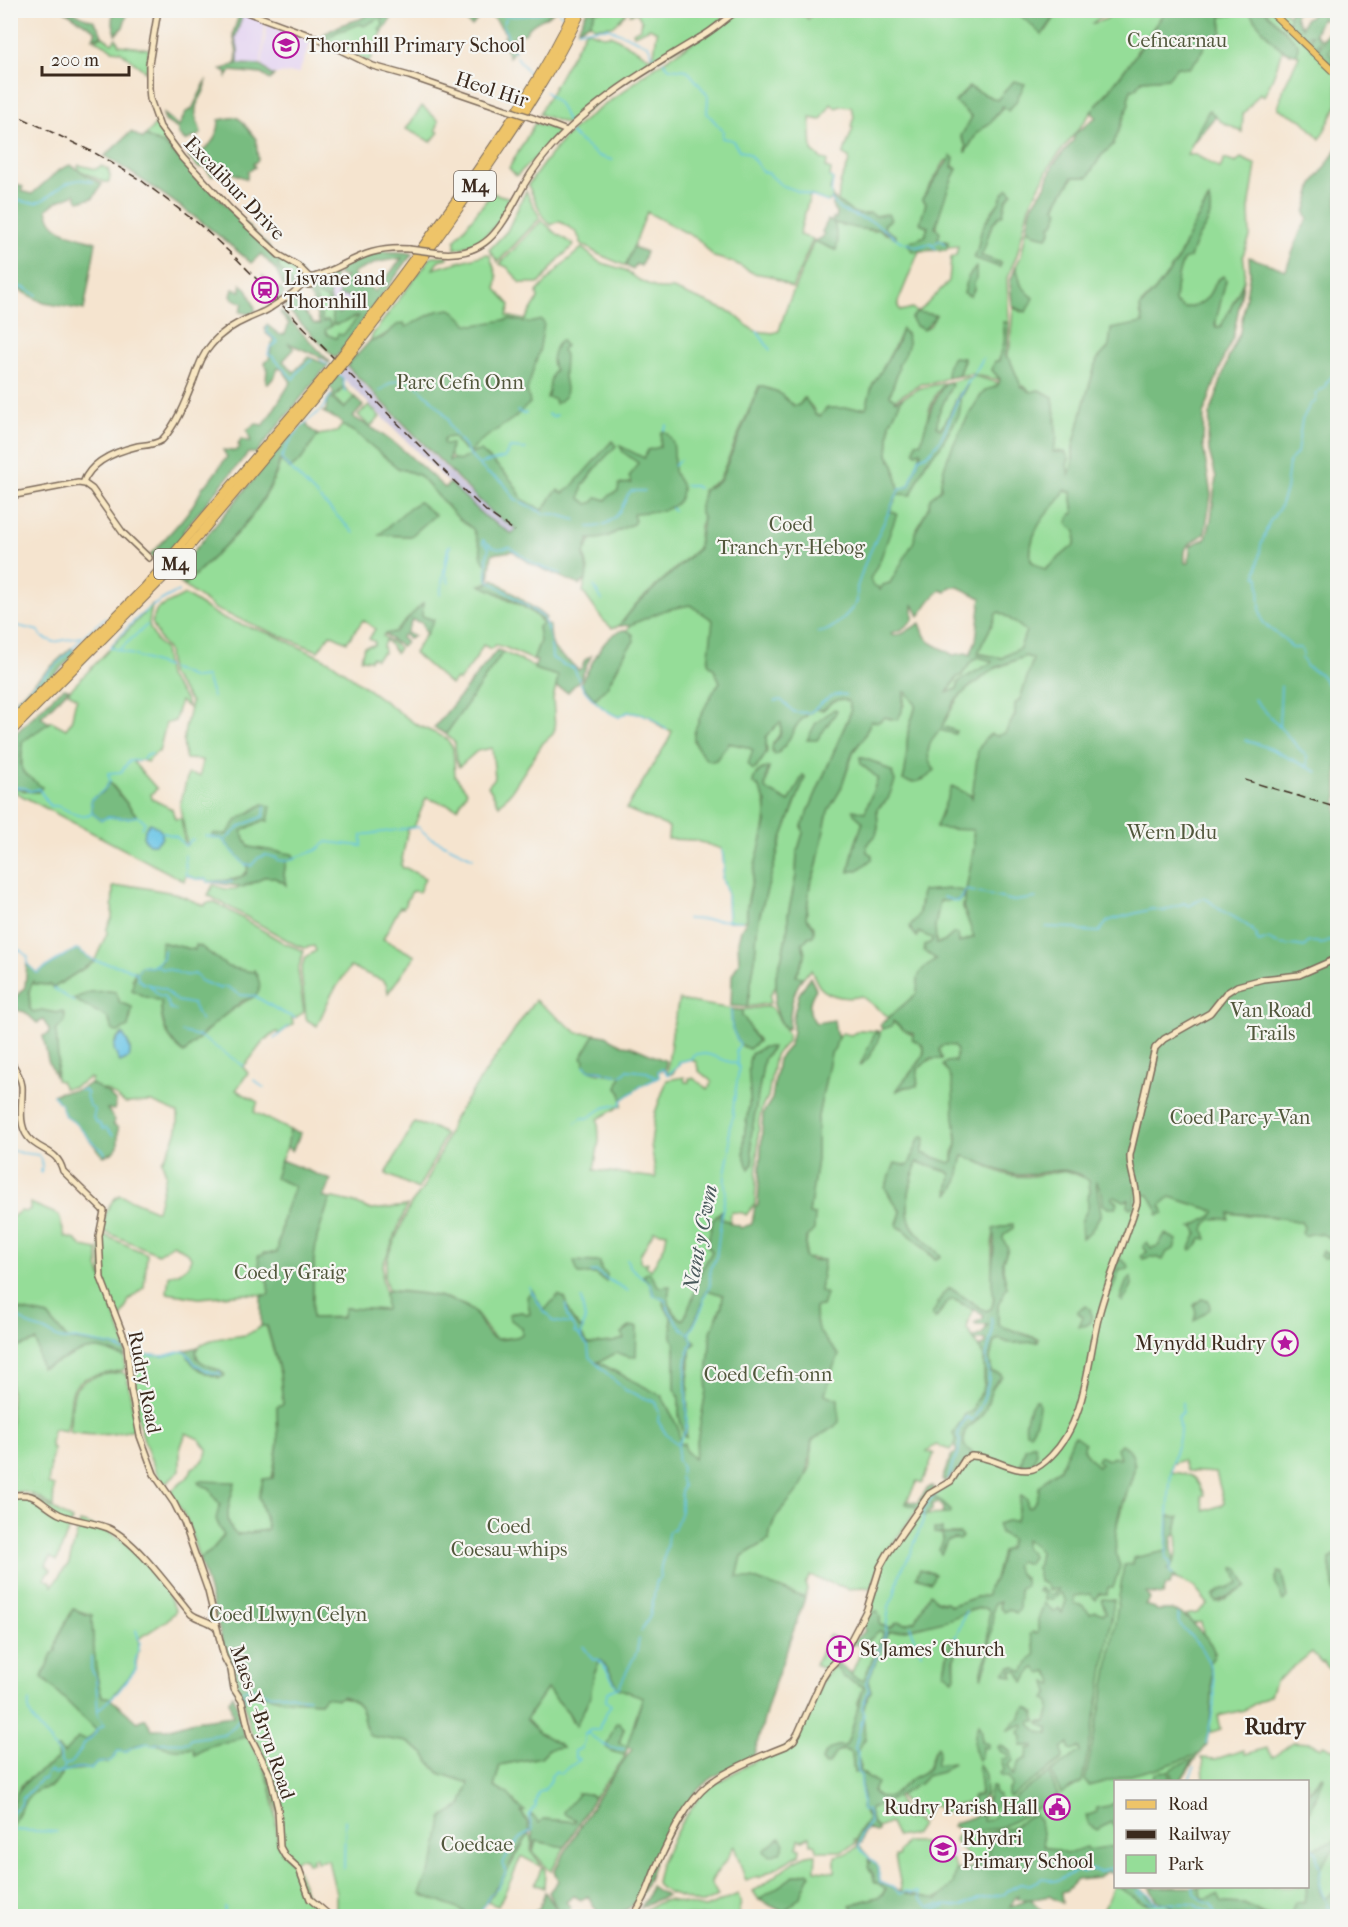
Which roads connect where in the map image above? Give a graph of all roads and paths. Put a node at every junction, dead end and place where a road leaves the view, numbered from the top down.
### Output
1 (158, 10) edge
2 (241, 10) edge
3 (574, 10) edge
4 (582, 10) edge
5 (738, 10) edge
6 (1269, 10) edge
7 (1338, 76) edge
8 (567, 130) junction
9 (308, 281) junction
10 (350, 349) junction
11 (325, 381) junction
12 (83, 483) junction
13 (10, 496) edge
14 (149, 558) dead end
15 (10, 723) edge
16 (10, 733) edge
17 (1338, 957) edge
18 (10, 1060) edge
19 (10, 1496) edge
20 (216, 1627) junction
21 (330, 1917) edge
22 (633, 1917) edge

1 - 9 street, Excalibur Drive
2 - 8 street, Heol Hir, bridge
3 - 10 highway, M4
4 - 10 highway, M4
5 - 8 street
6 - 7 main road
8 - 9 street, bridge
9 - 12 street, bridge
10 - 11 highway, M4, bridge
11 - 15 highway, M4
11 - 16 highway, M4
12 - 13 street
12 - 14 street
17 - 22 street
18 - 20 street, Rudry Road
19 - 20 street
20 - 21 street, Maes-Y-Bryn Road

